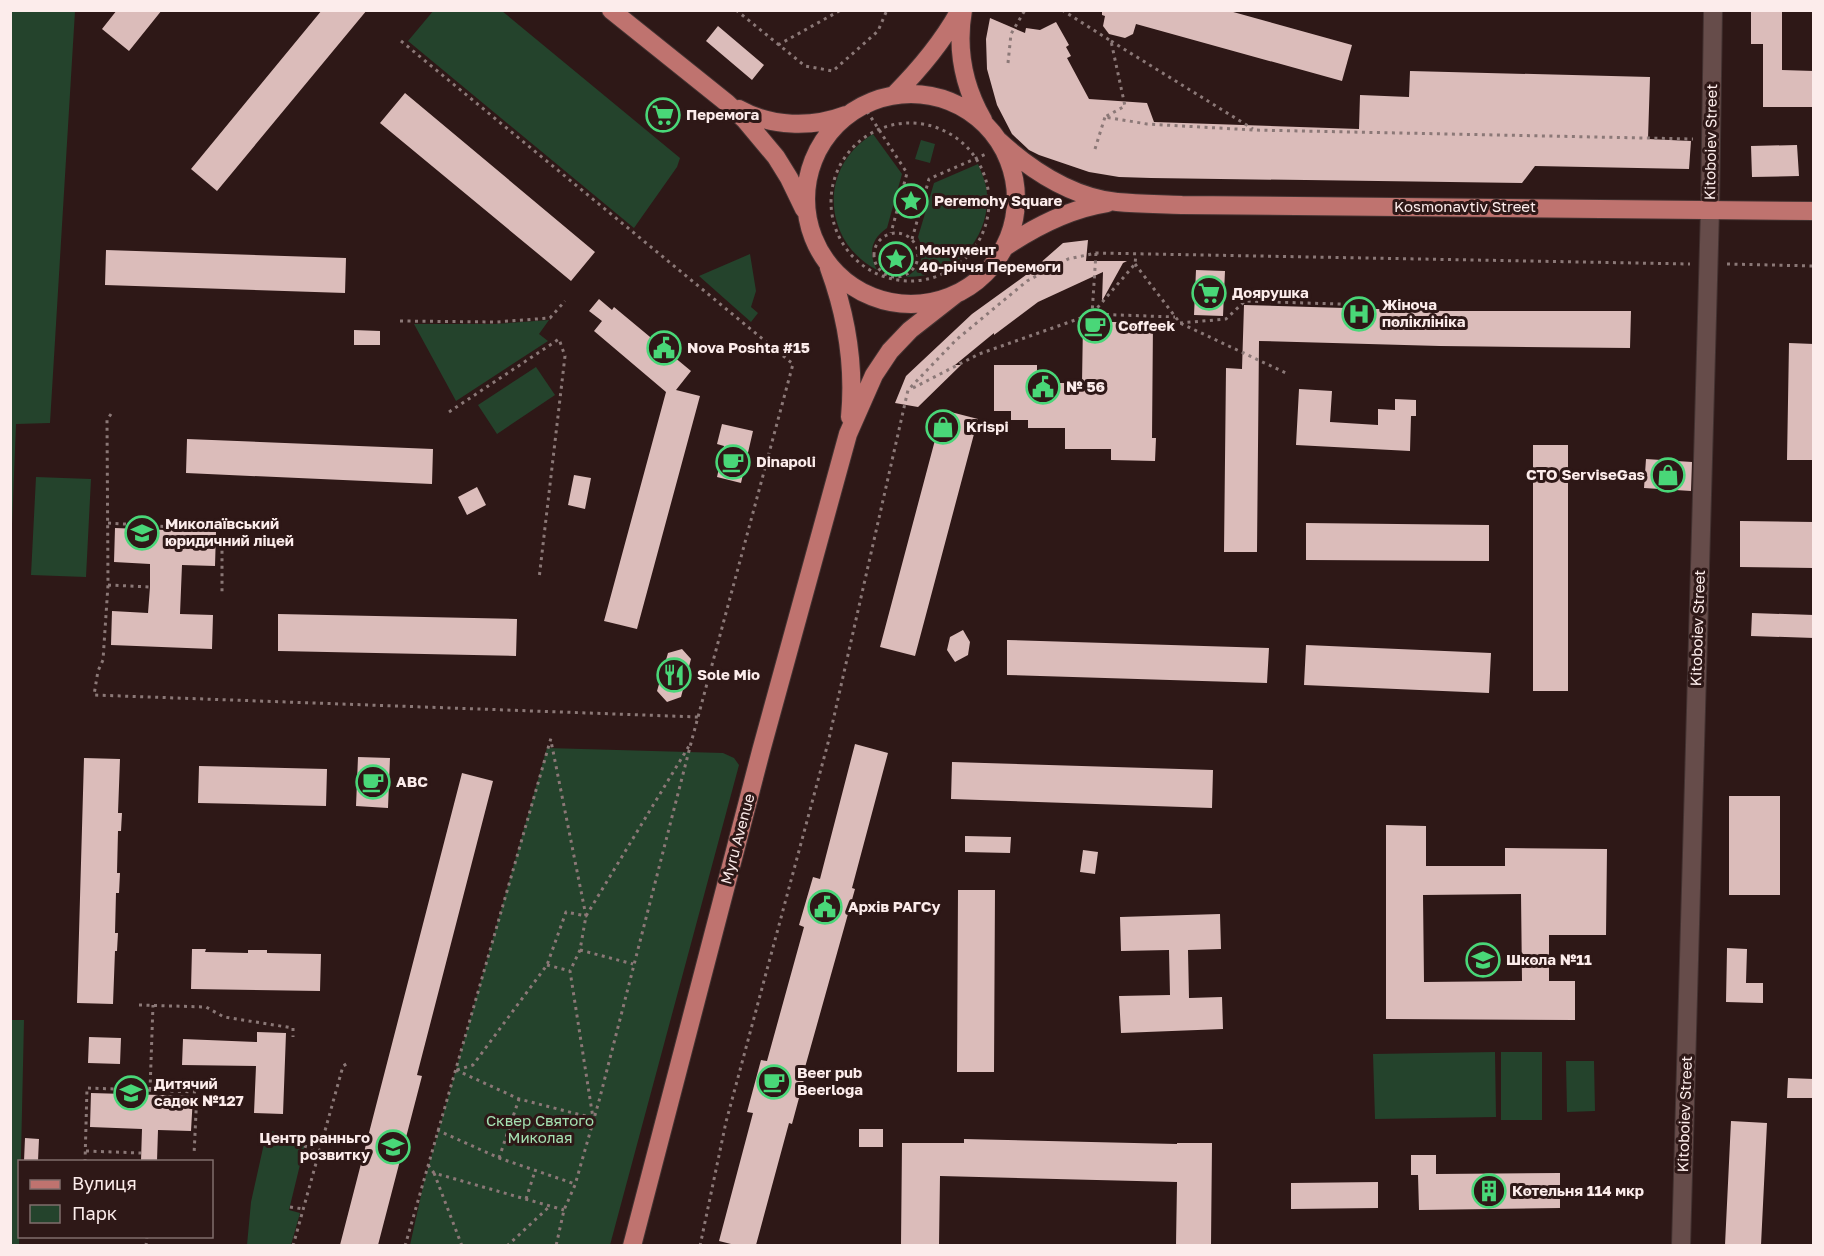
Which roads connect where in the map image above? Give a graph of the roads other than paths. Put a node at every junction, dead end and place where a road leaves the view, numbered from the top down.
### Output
1 (611, 10) edge
2 (961, 10) edge
3 (1713, 10) edge
4 (894, 95) junction
5 (727, 103) junction
6 (856, 110) junction
7 (987, 127) junction
8 (1000, 144) junction
9 (1116, 202) junction
10 (1710, 209) junction
11 (1814, 211) edge
12 (809, 222) junction
13 (1005, 247) junction
14 (825, 258) junction
15 (956, 294) junction
16 (848, 434) junction
17 (632, 1245) edge
18 (1681, 1245) edge

1 - 5 main road
2 - 4 main road
2 - 7 main road
3 - 10 street, Kitoboiev Street
4 - 6 main road
4 - 7 main road
5 - 6 main road
5 - 12 main road
6 - 12 main road
7 - 8 main road
8 - 9 main road, Kosmonavtiv Street
8 - 13 main road
9 - 10 main road, Kosmonavtiv Street
9 - 13 main road, Kosmonavtiv Street
10 - 11 main road, Kosmonavtiv Street
10 - 18 street, Kitoboiev Street
12 - 14 main road
13 - 15 main road, Myru Avenue
14 - 15 main road
14 - 16 main road, Myru Avenue
15 - 16 main road, Myru Avenue
16 - 17 main road, Myru Avenue

